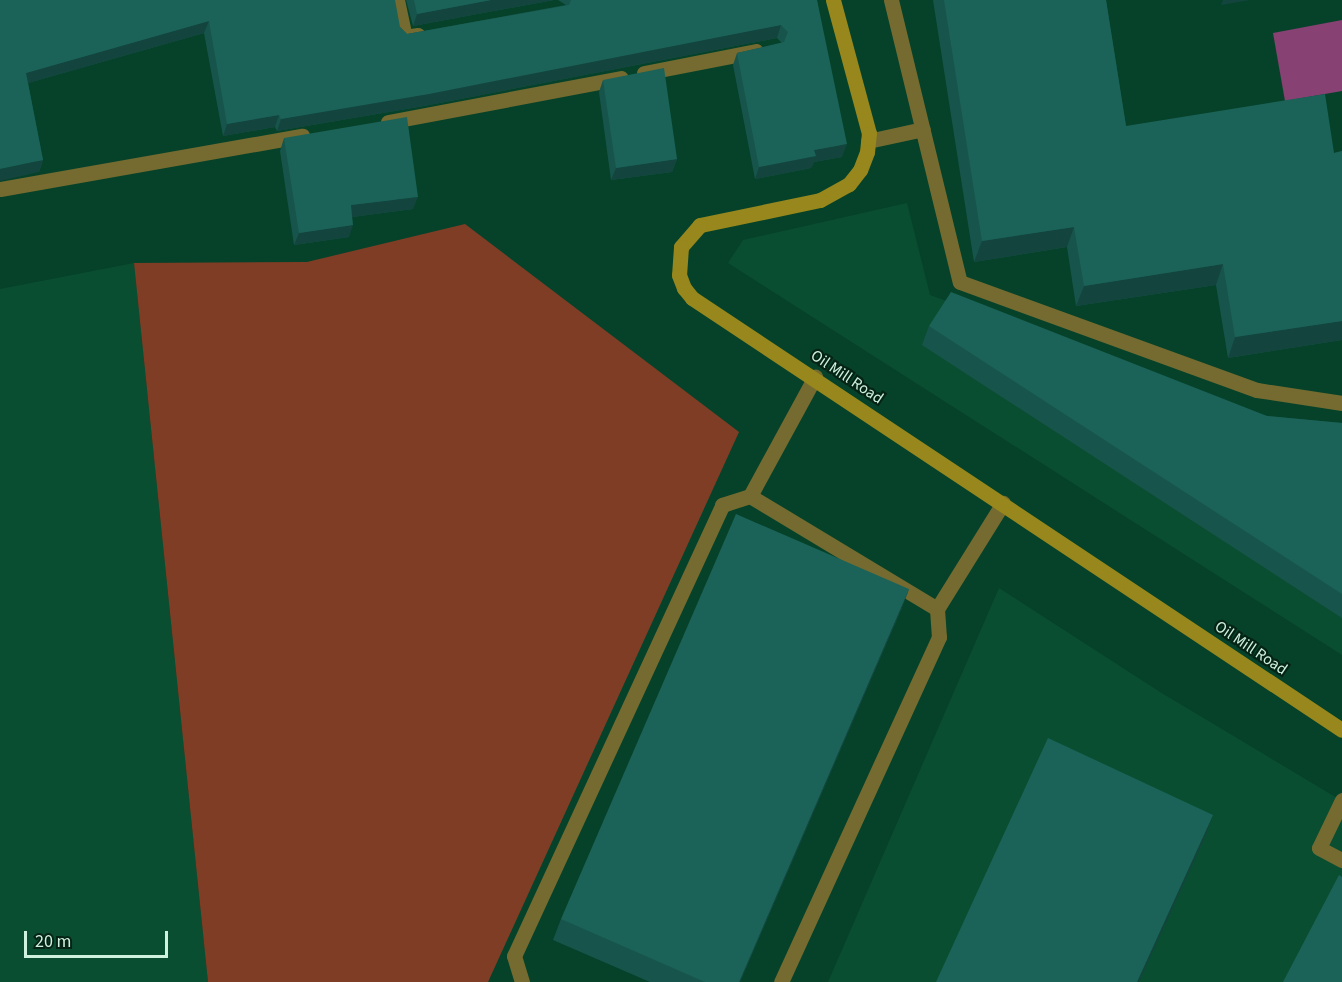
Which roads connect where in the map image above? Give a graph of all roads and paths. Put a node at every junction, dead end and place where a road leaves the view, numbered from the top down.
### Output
1 (398, 0) edge
2 (833, 0) edge
3 (891, 0) edge
4 (438, 31) edge
5 (774, 47) edge
6 (377, 123) edge
7 (922, 129) junction
8 (319, 133) edge
9 (867, 141) junction
10 (0, 189) edge
11 (815, 377) junction
12 (1342, 403) edge
13 (750, 496) junction
14 (1003, 503) junction
15 (937, 609) junction
16 (1342, 730) edge
17 (1342, 800) edge
18 (1342, 860) edge
19 (522, 982) edge
20 (781, 982) edge

1 - 4 street
2 - 9 main road, Oil Mill Road
3 - 7 street
5 - 6 street
7 - 9 street
7 - 12 street
8 - 10 street
9 - 11 main road, Oil Mill Road
11 - 13 street
11 - 14 main road, Oil Mill Road
13 - 15 street
13 - 19 street
14 - 15 street
14 - 16 main road, Oil Mill Road
15 - 20 street
17 - 18 street

